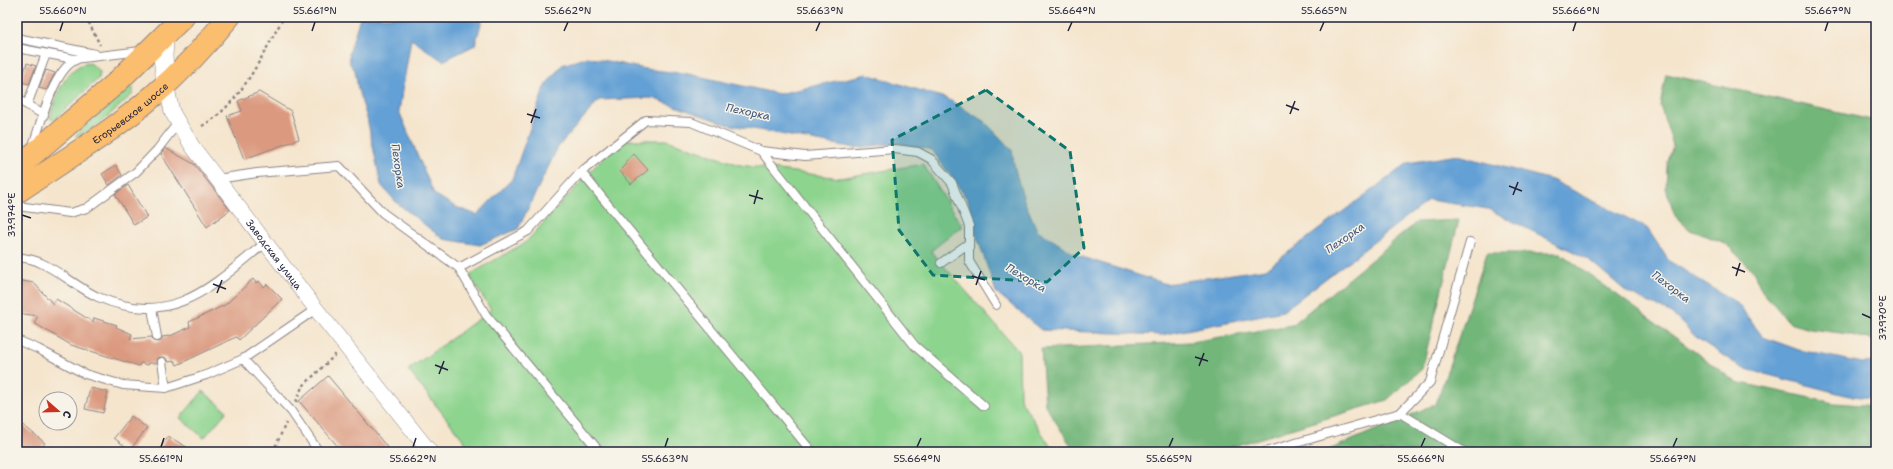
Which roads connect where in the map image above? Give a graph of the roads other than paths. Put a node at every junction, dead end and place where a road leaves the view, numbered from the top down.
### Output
1 (183, 17) edge
2 (229, 17) edge
3 (17, 38) edge
4 (158, 43) junction
5 (17, 48) edge
6 (46, 54) junction
7 (104, 55) junction
8 (80, 58) junction
9 (166, 84) junction
10 (17, 100) edge
11 (27, 105) junction
12 (44, 115) junction
13 (177, 124) junction
14 (761, 151) junction
15 (22, 161) edge
16 (581, 172) junction
17 (217, 179) junction
18 (17, 192) edge
19 (17, 206) edge
20 (1470, 242) dead end
21 (265, 243) junction
22 (969, 243) junction
23 (17, 257) edge
24 (941, 263) dead end
25 (459, 268) junction
26 (996, 305) dead end
27 (152, 308) junction
28 (316, 309) junction
29 (157, 337) dead end
30 (17, 340) edge
31 (243, 359) junction
32 (162, 362) dead end
33 (166, 388) junction
34 (984, 406) dead end
35 (1400, 412) junction
36 (320, 452) edge
37 (430, 452) edge
38 (600, 452) edge
39 (812, 452) edge
40 (1265, 452) edge
41 (1464, 452) edge

1 - 4 main road
2 - 9 main road, Егорьевское шоссе
3 - 7 lane
4 - 7 lane
4 - 9 street, Заводская улица
4 - 15 main road
5 - 6 lane
6 - 8 lane
6 - 11 lane
7 - 8 lane
8 - 12 lane
9 - 13 street, Заводская улица
9 - 18 main road, Егорьевское шоссе
10 - 11 lane
11 - 12 lane
12 - 15 lane
13 - 17 street, Заводская улица
13 - 19 lane
14 - 16 lane
14 - 22 lane
14 - 34 lane
16 - 25 lane
16 - 39 lane
17 - 21 street, Заводская улица
17 - 25 lane
20 - 35 lane
21 - 27 lane
21 - 28 street, Заводская улица
22 - 24 lane
22 - 26 lane
23 - 27 lane
25 - 38 lane
27 - 29 lane
28 - 31 lane
28 - 37 street, Заводская улица
30 - 33 lane
31 - 33 lane
31 - 36 lane
32 - 33 lane
35 - 40 lane
35 - 41 lane

